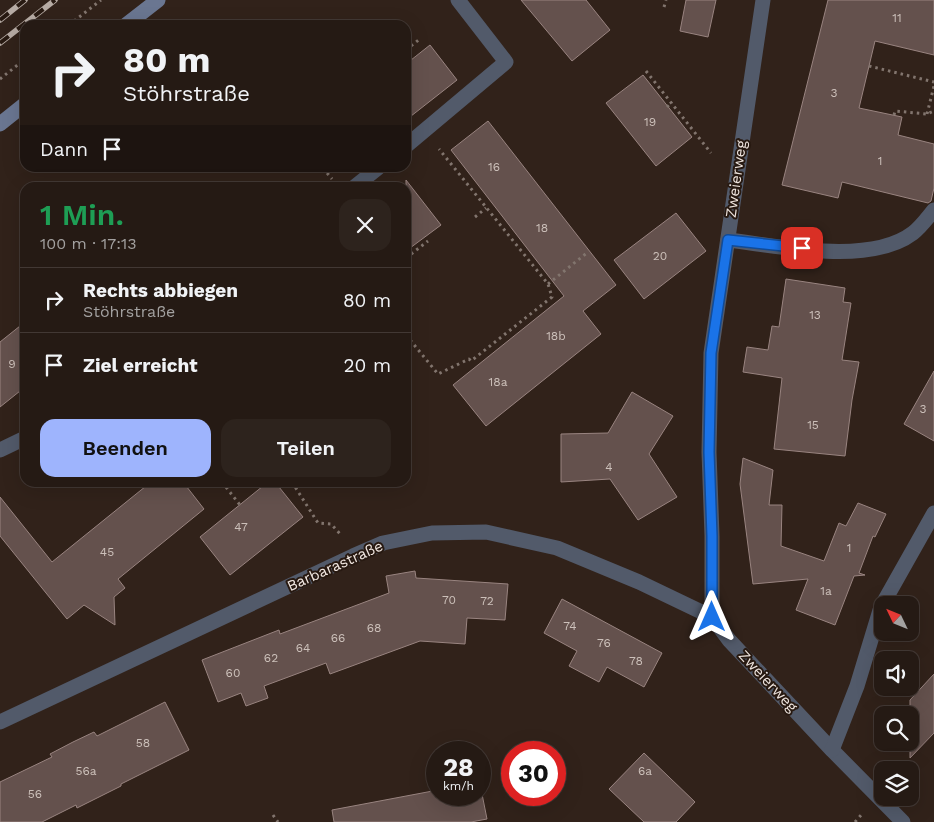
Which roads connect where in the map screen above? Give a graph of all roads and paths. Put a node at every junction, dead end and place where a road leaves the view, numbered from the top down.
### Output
1 (101, 0) edge
2 (158, 0) edge
3 (458, 0) edge
4 (666, 0) edge
5 (763, 0) edge
6 (664, 7) dead end
7 (75, 20) edge
8 (132, 20) edge
9 (421, 38) dead end
10 (411, 46) edge
11 (20, 64) edge
12 (869, 66) dead end
13 (646, 71) dead end
14 (0, 79) edge
15 (934, 82) edge
16 (934, 86) edge
17 (672, 102) junction
18 (667, 107) dead end
19 (20, 108) edge
20 (934, 111) edge
21 (927, 114) junction
22 (894, 115) dead end
23 (0, 124) edge
24 (425, 131) junction
25 (411, 142) edge
26 (711, 153) dead end
27 (373, 172) edge
28 (360, 182) edge
29 (486, 208) junction
30 (934, 210) edge
31 (475, 217) dead end
32 (728, 240) junction
33 (428, 241) dead end
34 (588, 252) dead end
35 (411, 254) edge
36 (548, 284) junction
37 (411, 341) edge
38 (20, 440) edge
39 (0, 450) edge
40 (226, 487) edge
41 (295, 487) edge
42 (240, 505) dead end
43 (934, 513) edge
44 (339, 531) dead end
45 (712, 617) junction
46 (0, 722) edge
47 (832, 750) junction
48 (273, 816) dead end
49 (278, 822) edge
50 (903, 822) edge

1 - 7 path
2 - 8 street
3 - 24 street
4 - 6 path
5 - 32 street, Zweierweg
9 - 10 path
11 - 14 path
12 - 15 path
13 - 17 path
16 - 21 path
17 - 18 path
17 - 26 path
19 - 23 street
20 - 21 path
21 - 22 path
24 - 25 street
24 - 29 path
27 - 28 street
29 - 31 path
29 - 36 path
30 - 32 street
32 - 45 street, Zweierweg
33 - 35 path
34 - 36 path
36 - 37 path
38 - 39 street
40 - 42 path
41 - 44 path
43 - 47 street
45 - 46 street, Barbarastraße
45 - 47 street, Zweierweg
47 - 50 street, Zweierweg
48 - 49 path

